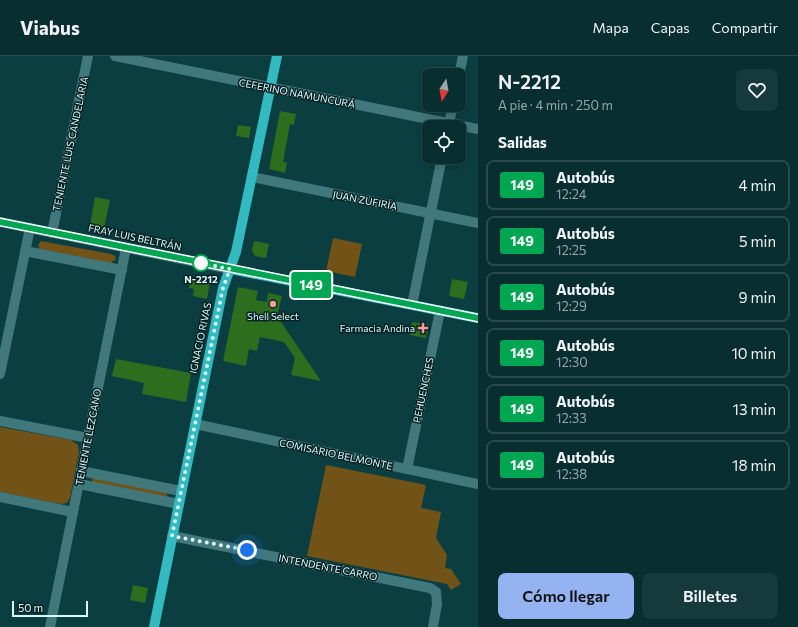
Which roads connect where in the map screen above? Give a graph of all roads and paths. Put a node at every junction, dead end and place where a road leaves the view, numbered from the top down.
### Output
1 (88, 56) edge
2 (116, 56) edge
3 (277, 56) edge
4 (463, 56) edge
5 (460, 68) edge
6 (270, 87) junction
7 (425, 120) edge
8 (466, 127) edge
9 (478, 129) edge
10 (441, 164) edge
11 (252, 177) junction
12 (431, 213) junction
13 (0, 222) edge
14 (478, 223) edge
15 (30, 228) junction
16 (52, 233) junction
17 (126, 248) junction
18 (25, 250) junction
19 (230, 269) junction
20 (122, 270) junction
21 (412, 305) junction
22 (440, 311) junction
23 (478, 318) edge
24 (0, 374) edge
25 (0, 421) edge
26 (195, 424) junction
27 (88, 438) junction
28 (407, 469) junction
29 (81, 471) junction
30 (79, 484) junction
31 (478, 484) edge
32 (181, 491) junction
33 (0, 497) edge
34 (179, 504) junction
35 (73, 512) junction
36 (172, 536) junction
37 (50, 627) edge
38 (154, 627) edge
39 (433, 627) edge

1 - 16 street, TENIENTE LUIS CANDELARIA
2 - 6 street, CEFERINO NAMUNCURÁ
3 - 6 main road, IGNACIO RIVAS
4 - 5 street
6 - 7 street, CEFERINO NAMUNCURÁ
6 - 11 main road, IGNACIO RIVAS
8 - 9 street, CEFERINO NAMUNCURÁ
10 - 12 street
11 - 12 street, JUAN ZUFIRÍA
11 - 19 main road, IGNACIO RIVAS
12 - 14 street, JUAN ZUFIRÍA
12 - 21 street
13 - 15 street, FRAY LUIS BELTRÁN
15 - 16 street, FRAY LUIS BELTRÁN
15 - 18 street
16 - 17 street, FRAY LUIS BELTRÁN
17 - 19 street, FRAY LUIS BELTRÁN
17 - 20 street, TENIENTE LEZCANO
18 - 20 street
18 - 24 street
19 - 21 main road, FRAY LUIS BELTRÁN
19 - 26 main road, IGNACIO RIVAS
20 - 27 street, TENIENTE LEZCANO
21 - 22 main road, FRAY LUIS BELTRÁN
22 - 23 main road, FRAY LUIS BELTRÁN
22 - 28 street, PEHUENCHES
25 - 27 street
26 - 28 street, COMISARIO BELMONTE
26 - 32 main road, IGNACIO RIVAS
27 - 29 street, TENIENTE LEZCANO
28 - 31 street, COMISARIO BELMONTE
29 - 30 street, TENIENTE LEZCANO
29 - 32 street
30 - 34 street
30 - 35 street, TENIENTE LEZCANO
32 - 34 main road, IGNACIO RIVAS
33 - 35 street
34 - 36 main road, IGNACIO RIVAS
35 - 37 street, TENIENTE LEZCANO
36 - 38 main road, IGNACIO RIVAS
36 - 39 street, INTENDENTE CARRO

